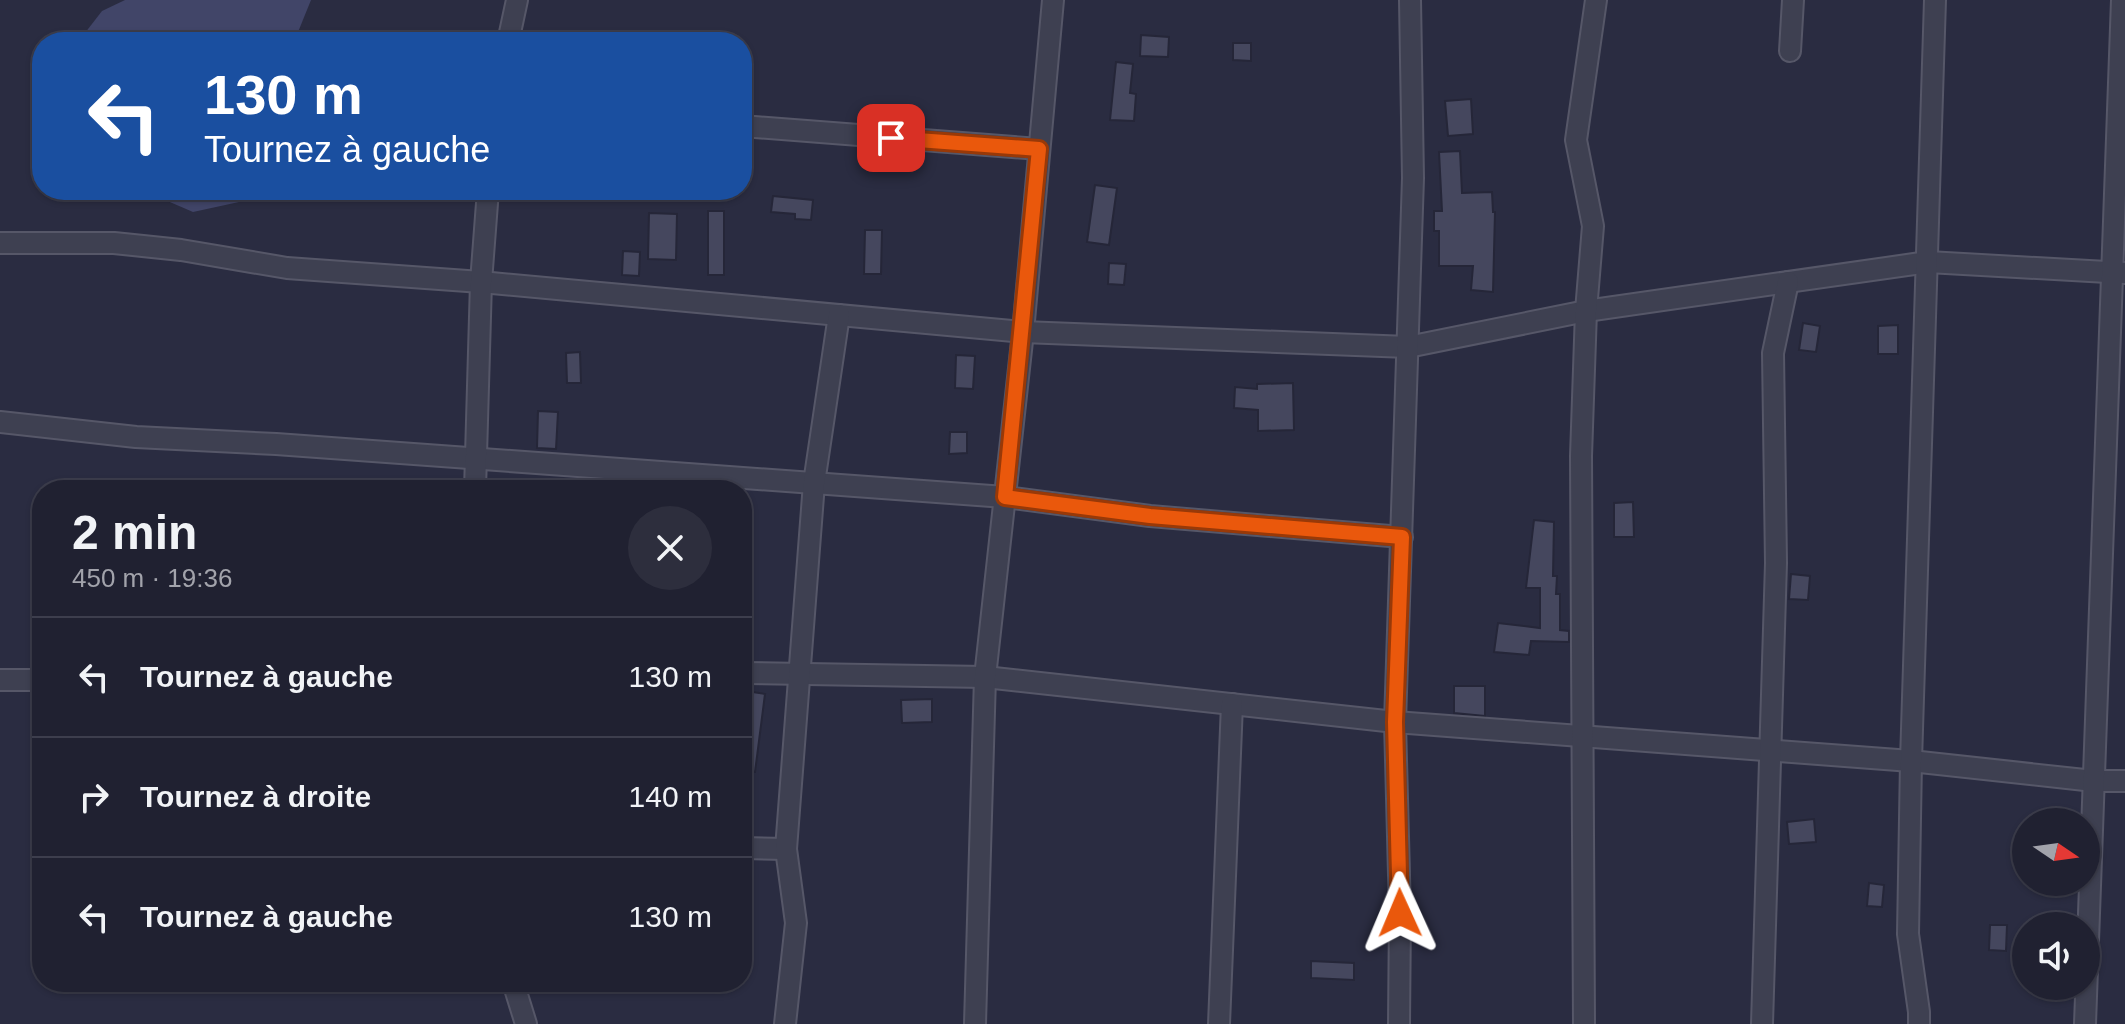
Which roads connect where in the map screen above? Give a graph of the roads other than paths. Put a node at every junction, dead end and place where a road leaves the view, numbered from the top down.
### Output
1 (517, 0) edge
2 (1053, 0) edge
3 (1410, 0) edge
4 (1596, 0) edge
5 (1793, 0) edge
6 (1935, 0) edge
7 (2122, 0) edge
8 (510, 32) edge
9 (1790, 51) dead end
10 (752, 127) edge
11 (1039, 149) junction
12 (487, 200) edge
13 (0, 243) edge
14 (1928, 262) junction
15 (2119, 273) edge
16 (481, 282) junction
17 (1788, 282) junction
18 (1586, 311) junction
19 (839, 315) junction
20 (1023, 332) junction
21 (1408, 347) junction
22 (0, 422) edge
23 (476, 460) junction
24 (475, 480) edge
25 (814, 483) junction
26 (1005, 497) junction
27 (1402, 537) junction
28 (752, 673) edge
29 (800, 673) junction
30 (985, 677) junction
31 (0, 680) edge
32 (32, 680) edge
33 (1232, 704) junction
34 (1395, 722) junction
35 (1584, 738) junction
36 (1771, 751) junction
37 (1911, 761) junction
38 (2094, 781) junction
39 (2125, 781) edge
40 (752, 848) edge
41 (786, 849) junction
42 (516, 992) edge
43 (526, 1024) edge
44 (785, 1024) edge
45 (975, 1024) edge
46 (1219, 1024) edge
47 (1399, 1024) edge
48 (1584, 1024) edge
49 (1762, 1024) edge
50 (1919, 1024) edge
51 (2085, 1024) edge

1 - 8 street
2 - 11 street
3 - 21 street
4 - 18 street
5 - 9 street
6 - 14 street
7 - 15 street
10 - 11 street
11 - 20 street
12 - 16 street
13 - 16 street
14 - 15 street
14 - 17 street
14 - 37 street
15 - 38 street
16 - 19 street
16 - 23 street
17 - 18 street
17 - 36 street
18 - 21 street
18 - 35 street
19 - 20 street
19 - 25 street
20 - 21 street
20 - 26 street
21 - 27 street
22 - 23 street
23 - 24 street
23 - 25 street
25 - 26 street
25 - 29 street
26 - 27 street
26 - 30 street
27 - 34 street
28 - 29 street
29 - 30 street
29 - 41 street
30 - 33 street
30 - 45 street
31 - 32 street
33 - 34 street
33 - 46 street
34 - 35 street
34 - 47 street
35 - 36 street
35 - 48 street
36 - 37 street
36 - 49 street
37 - 38 street
37 - 50 street
38 - 39 street
38 - 51 street
40 - 41 street
41 - 44 street
42 - 43 street

